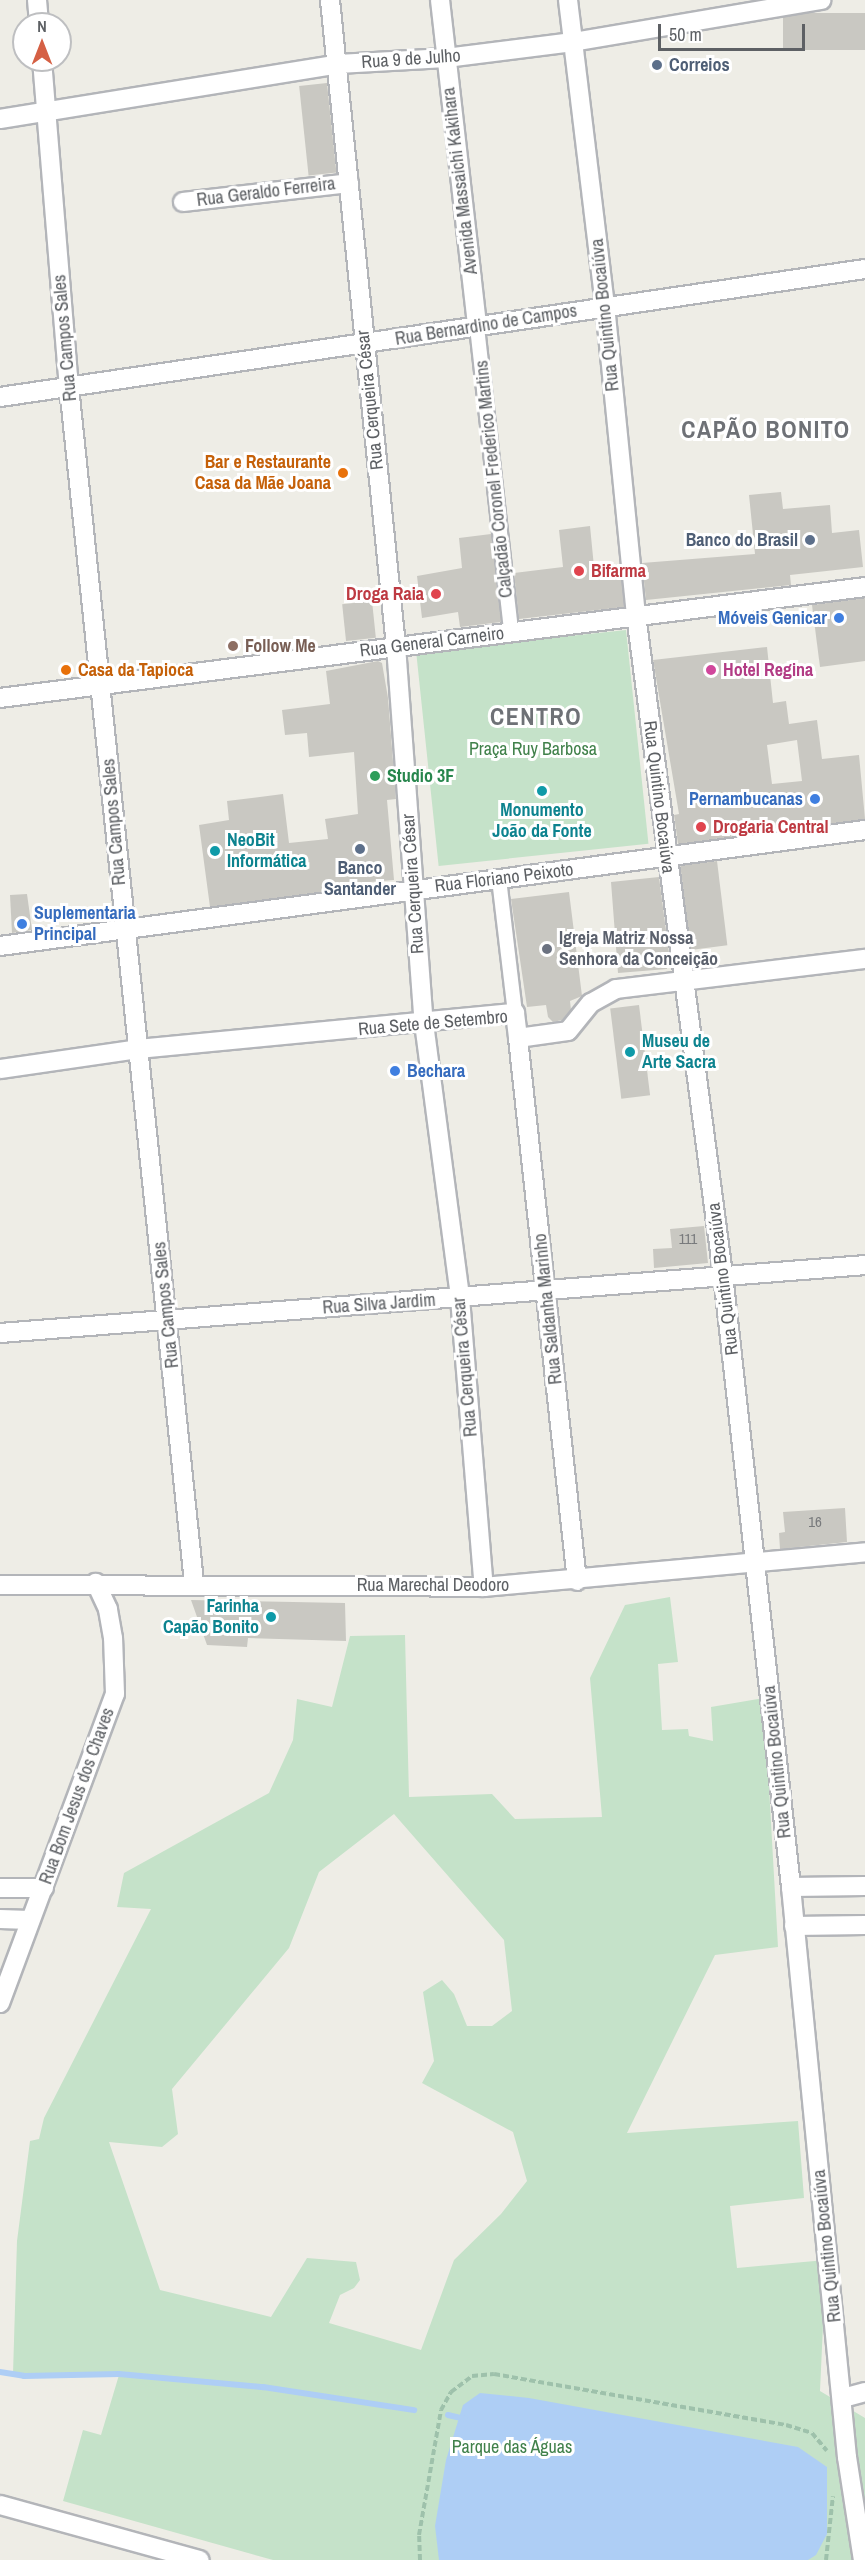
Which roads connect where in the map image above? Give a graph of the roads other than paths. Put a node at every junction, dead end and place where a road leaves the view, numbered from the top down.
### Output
1 (330, 0) edge
2 (440, 0) edge
3 (568, 0) edge
4 (821, 0) edge
5 (573, 42) junction
6 (446, 58) junction
7 (338, 64) junction
8 (43, 72) edge
9 (46, 112) junction
10 (0, 119) edge
11 (349, 183) junction
12 (183, 202) dead end
13 (865, 269) edge
14 (605, 305) junction
15 (477, 327) junction
16 (364, 345) junction
17 (69, 387) junction
18 (0, 398) edge
19 (865, 587) edge
20 (636, 615) junction
21 (511, 632) junction
22 (396, 646) junction
23 (102, 685) junction
24 (0, 698) edge
25 (865, 830) edge
26 (666, 855) junction
27 (499, 879) junction
28 (414, 889) junction
29 (124, 932) junction
30 (0, 946) edge
31 (865, 959) edge
32 (683, 983) junction
33 (515, 1012) junction
34 (424, 1023) junction
35 (518, 1038) junction
36 (138, 1049) junction
37 (0, 1069) edge
38 (865, 1265) edge
39 (723, 1275) junction
40 (547, 1291) junction
41 (460, 1298) junction
42 (168, 1320) junction
43 (0, 1333) edge
44 (865, 1552) edge
45 (756, 1563) junction
46 (577, 1581) junction
47 (96, 1583) junction
48 (194, 1583) junction
49 (0, 1585) edge
50 (484, 1587) junction
51 (791, 1887) junction
52 (865, 1887) edge
53 (0, 1888) edge
54 (44, 1888) junction
55 (0, 1919) edge
56 (30, 1920) junction
57 (865, 1925) edge
58 (794, 1926) junction
59 (0, 2003) edge
60 (865, 2392) edge
61 (843, 2398) junction
62 (0, 2505) edge
63 (200, 2560) edge
64 (863, 2560) edge

1 - 7 street, Rua Cerqueira César
2 - 6 street, Avenida Massaichi Kakihara
3 - 5 street, Rua Quintino Bocaiúva
4 - 5 street, Rua 9 de Julho
5 - 6 street, Rua 9 de Julho
5 - 14 street, Rua Quintino Bocaiúva
6 - 7 street, Rua 9 de Julho
6 - 15 street, Avenida Massaichi Kakihara
7 - 9 street, Rua 9 de Julho
7 - 11 street, Rua Cerqueira César
8 - 9 street, Rua Campos Sales
9 - 10 street, Rua 9 de Julho
9 - 17 street, Rua Campos Sales
11 - 12 street, Rua Geraldo Ferreira
11 - 16 street, Rua Cerqueira César
13 - 14 street, Rua Bernardino de Campos
14 - 15 street, Rua Bernardino de Campos
14 - 20 street, Rua Quintino Bocaiúva
15 - 16 street, Rua Bernardino de Campos
15 - 21 street, Calçadão Coronel Frederico Martins
16 - 17 street, Rua Bernardino de Campos
16 - 22 street, Rua Cerqueira César
17 - 18 street, Rua Bernardino de Campos
17 - 23 street, Rua Campos Sales
19 - 20 street, Rua General Carneiro
20 - 21 street, Rua General Carneiro
20 - 26 street, Rua Quintino Bocaiúva
21 - 22 street, Rua General Carneiro
22 - 23 street, Rua General Carneiro
22 - 28 street, Rua Cerqueira César
23 - 24 street, Rua General Carneiro
23 - 29 street, Rua Campos Sales
25 - 26 street, Rua Floriano Peixoto
26 - 27 street, Rua Floriano Peixoto
26 - 32 street, Rua Quintino Bocaiúva
27 - 28 street, Rua Floriano Peixoto
27 - 33 street
28 - 29 street, Rua Floriano Peixoto
28 - 34 street, Rua Cerqueira César
29 - 30 street, Rua Floriano Peixoto
29 - 36 street, Rua Campos Sales
31 - 32 street, Rua Sete de Setembro
32 - 35 street, Rua Sete de Setembro
32 - 39 street, Rua Quintino Bocaiúva
33 - 34 street, Rua Sete de Setembro
33 - 35 street, Rua Sete de Setembro
34 - 36 street, Rua Sete de Setembro
34 - 41 street, Rua Cerqueira César
35 - 40 street, Rua Saldanha Marinho
36 - 37 street, Rua Sete de Setembro
36 - 42 street, Rua Campos Sales
38 - 39 street, Rua Silva Jardim
39 - 40 street, Rua Silva Jardim
39 - 45 street, Rua Quintino Bocaiúva
40 - 41 street, Rua Silva Jardim
40 - 46 street, Rua Saldanha Marinho
41 - 42 street, Rua Silva Jardim
41 - 50 street, Rua Cerqueira César
42 - 43 street, Rua Silva Jardim
42 - 48 street, Rua Campos Sales
44 - 45 street, Rua Marechal Deodoro
45 - 46 street, Rua Marechal Deodoro
45 - 51 street, Rua Quintino Bocaiúva
46 - 50 street, Rua Marechal Deodoro
47 - 48 street, Rua Marechal Deodoro
47 - 49 street, Rua Marechal Deodoro
47 - 54 street, Rua Bom Jesus dos Chaves
48 - 50 street, Rua Marechal Deodoro
51 - 52 street
51 - 58 street, Rua Quintino Bocaiúva
53 - 54 street
54 - 56 street, Rua Bom Jesus dos Chaves
55 - 56 street
56 - 59 street, Rua Bom Jesus dos Chaves
57 - 58 street
58 - 61 street, Rua Quintino Bocaiúva
60 - 61 street
61 - 64 street, Rua Quintino Bocaiúva
62 - 63 street

